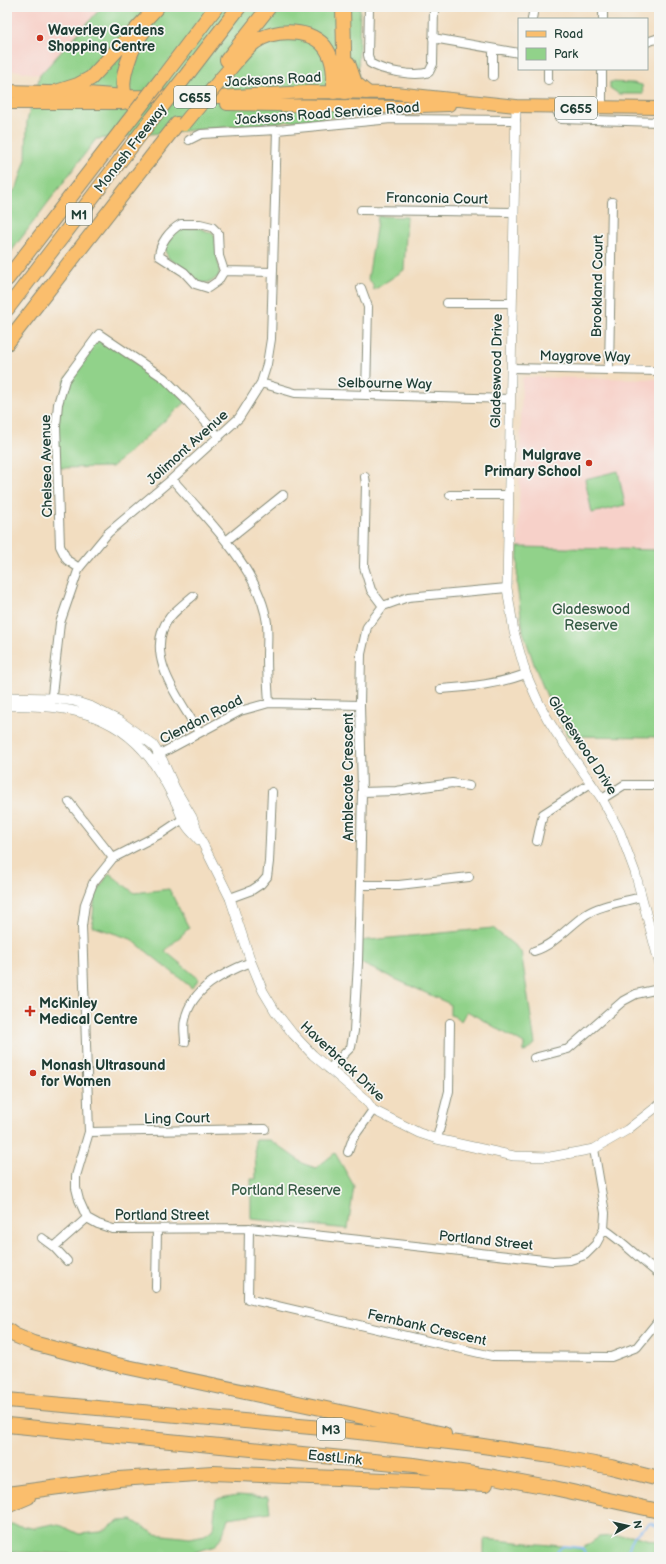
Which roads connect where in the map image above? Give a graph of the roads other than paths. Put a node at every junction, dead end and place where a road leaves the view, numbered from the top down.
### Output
1 (157, 7) edge
2 (163, 7) edge
3 (216, 7) edge
4 (239, 7) edge
5 (268, 7) edge
6 (343, 7) edge
7 (369, 7) edge
8 (434, 7) edge
9 (534, 7) edge
10 (603, 7) edge
11 (532, 18) edge
12 (603, 18) edge
13 (342, 33) junction
14 (433, 38) junction
15 (659, 38) edge
16 (648, 42) edge
17 (492, 49) junction
18 (518, 53) edge
19 (548, 70) edge
20 (602, 70) edge
21 (493, 76) dead end
22 (217, 78) junction
23 (548, 80) dead end
24 (7, 91) edge
25 (56, 92) junction
26 (366, 92) junction
27 (128, 99) junction
28 (340, 99) junction
29 (7, 103) edge
30 (492, 104) junction
31 (516, 106) junction
32 (555, 108) junction
33 (602, 108) junction
34 (659, 108) edge
35 (516, 120) junction
36 (659, 122) edge
37 (277, 130) junction
38 (189, 140) dead end
39 (612, 202) dead end
40 (361, 210) dead end
41 (513, 212) junction
42 (224, 271) junction
43 (272, 272) junction
44 (7, 279) edge
45 (361, 288) dead end
46 (447, 303) dead end
47 (511, 303) junction
48 (7, 309) edge
49 (7, 343) edge
50 (511, 368) junction
51 (609, 370) junction
52 (659, 371) edge
53 (261, 383) junction
54 (366, 395) junction
55 (510, 399) junction
56 (219, 437) junction
57 (364, 477) dead end
58 (172, 479) junction
59 (283, 495) dead end
60 (450, 495) dead end
61 (508, 495) junction
62 (226, 541) junction
63 (80, 568) junction
64 (507, 588) junction
65 (194, 596) dead end
66 (383, 606) junction
67 (526, 674) junction
68 (441, 689) dead end
69 (7, 697) edge
70 (51, 703) junction
71 (269, 703) junction
72 (360, 705) junction
73 (7, 706) edge
74 (199, 732) junction
75 (160, 754) junction
76 (152, 761) junction
77 (591, 783) junction
78 (659, 785) edge
79 (469, 786) dead end
80 (272, 792) dead end
81 (362, 792) junction
82 (602, 798) junction
83 (69, 802) dead end
84 (187, 818) junction
85 (537, 841) dead end
86 (113, 858) junction
87 (470, 877) dead end
88 (360, 885) junction
89 (641, 897) junction
90 (230, 898) junction
91 (534, 951) dead end
92 (658, 957) edge
93 (251, 962) junction
94 (659, 989) edge
95 (450, 1023) dead end
96 (185, 1042) dead end
97 (534, 1058) dead end
98 (329, 1069) junction
99 (659, 1105) edge
100 (373, 1110) junction
101 (265, 1129) dead end
102 (89, 1132) junction
103 (437, 1139) junction
104 (594, 1150) junction
105 (348, 1152) dead end
106 (87, 1218) junction
107 (157, 1228) junction
108 (249, 1228) junction
109 (604, 1229) junction
110 (42, 1238) dead end
111 (54, 1246) junction
112 (67, 1261) dead end
113 (659, 1274) edge
114 (156, 1288) dead end
115 (659, 1320) edge
116 (7, 1330) edge
117 (33, 1343) junction
118 (7, 1344) edge
119 (7, 1393) edge
120 (7, 1400) edge
121 (132, 1411) junction
122 (7, 1425) edge
123 (64, 1431) junction
124 (7, 1433) edge
125 (529, 1452) junction
126 (659, 1479) edge
127 (554, 1488) junction
128 (53, 1489) junction
129 (7, 1494) edge
130 (7, 1506) edge
131 (659, 1511) edge

1 - 25 highway
2 - 27 highway
3 - 44 highway, Monash Freeway / M1, bridge
4 - 48 highway, Monash Freeway / M1, bridge
5 - 22 highway
6 - 13 highway
7 - 14 street
8 - 14 street
9 - 11 street
10 - 12 street
13 - 26 highway
13 - 28 highway
14 - 17 street
15 - 16 street
17 - 18 street
17 - 21 street
19 - 23 street
20 - 33 street
22 - 28 highway
22 - 49 highway, bridge
24 - 25 main road, Jacksons Road / C655
25 - 27 main road, Jacksons Road / C655
26 - 28 main road, Jacksons Road / C655
26 - 30 main road, Jacksons Road / C655
27 - 28 main road, Jacksons Road / C655
27 - 29 main road, Jacksons Road / C655
28 - 30 main road, Jacksons Road / C655
30 - 31 main road, Jacksons Road / C655
31 - 32 main road, Jacksons Road / C655
31 - 35 street, Gladeswood Drive
32 - 33 main road, Jacksons Road / C655
32 - 36 street
33 - 34 main road, Jacksons Road / C655
35 - 37 street, Jacksons Road Service Road
35 - 41 street, Gladeswood Drive
37 - 38 street, Jacksons Road Service Road
37 - 43 street, Jolimont Avenue
39 - 51 street, Brookland Court
40 - 41 street, Franconia Court
41 - 47 street, Gladeswood Drive
42 - 42 street
42 - 43 street
43 - 53 street, Jolimont Avenue
45 - 54 street
46 - 47 street
47 - 50 street, Gladeswood Drive
50 - 51 street, Maygrove Way
50 - 55 street, Gladeswood Drive
51 - 52 street, Maygrove Way
53 - 54 street, Selbourne Way
53 - 56 street, Jolimont Avenue
54 - 55 street, Selbourne Way
55 - 61 street, Gladeswood Drive
56 - 58 street, Jolimont Avenue
56 - 63 street, Chelsea Avenue
57 - 66 street
58 - 62 street
58 - 63 street, Jolimont Avenue
59 - 62 street
60 - 61 street
61 - 64 street, Gladeswood Drive
62 - 71 street
63 - 70 street, Jolimont Avenue
64 - 66 street
64 - 67 street, Gladeswood Drive
65 - 74 street
66 - 72 street, Amblecote Crescent
67 - 68 street
67 - 77 street, Gladeswood Drive
69 - 70 street, Haverbrack Drive
70 - 73 street, Haverbrack Drive
70 - 75 street, Haverbrack Drive
70 - 76 street, Haverbrack Drive
71 - 72 street, Clendon Road
71 - 74 street, Clendon Road
72 - 81 street, Amblecote Crescent
74 - 75 street, Clendon Road
75 - 76 street, Clendon Road
75 - 84 street, Haverbrack Drive
76 - 84 street, Haverbrack Drive
77 - 82 street, Gladeswood Drive
77 - 85 street
78 - 82 street
79 - 81 street
80 - 90 street
81 - 88 street, Amblecote Crescent
82 - 89 street, Gladeswood Drive
83 - 86 street
84 - 86 street
84 - 90 street, Haverbrack Drive
86 - 102 street
87 - 88 street
88 - 98 street, Amblecote Crescent
89 - 91 street
89 - 92 street, Gladeswood Drive
90 - 93 street, Haverbrack Drive
93 - 96 street
93 - 98 street, Haverbrack Drive
94 - 97 street
95 - 103 street
98 - 100 street, Haverbrack Drive
99 - 104 street, Haverbrack Drive
100 - 103 street, Haverbrack Drive
100 - 105 street
101 - 102 street, Ling Court
102 - 106 street
103 - 104 street, Haverbrack Drive
104 - 109 street, Portland Street
106 - 107 street, Portland Street
106 - 111 street
107 - 108 street, Portland Street
107 - 114 street
108 - 109 street, Portland Street
108 - 115 street, Fernbank Crescent
109 - 113 street
110 - 111 street
111 - 112 street
116 - 117 highway
117 - 118 highway
117 - 125 highway
119 - 121 highway
120 - 121 highway, EastLink / M3
121 - 125 highway, EastLink / M3
122 - 123 highway, EastLink / M3
123 - 124 highway
123 - 127 highway, EastLink / M3
125 - 126 highway, EastLink / M3
127 - 128 highway
127 - 131 highway, EastLink / M3
128 - 129 highway
128 - 130 highway

